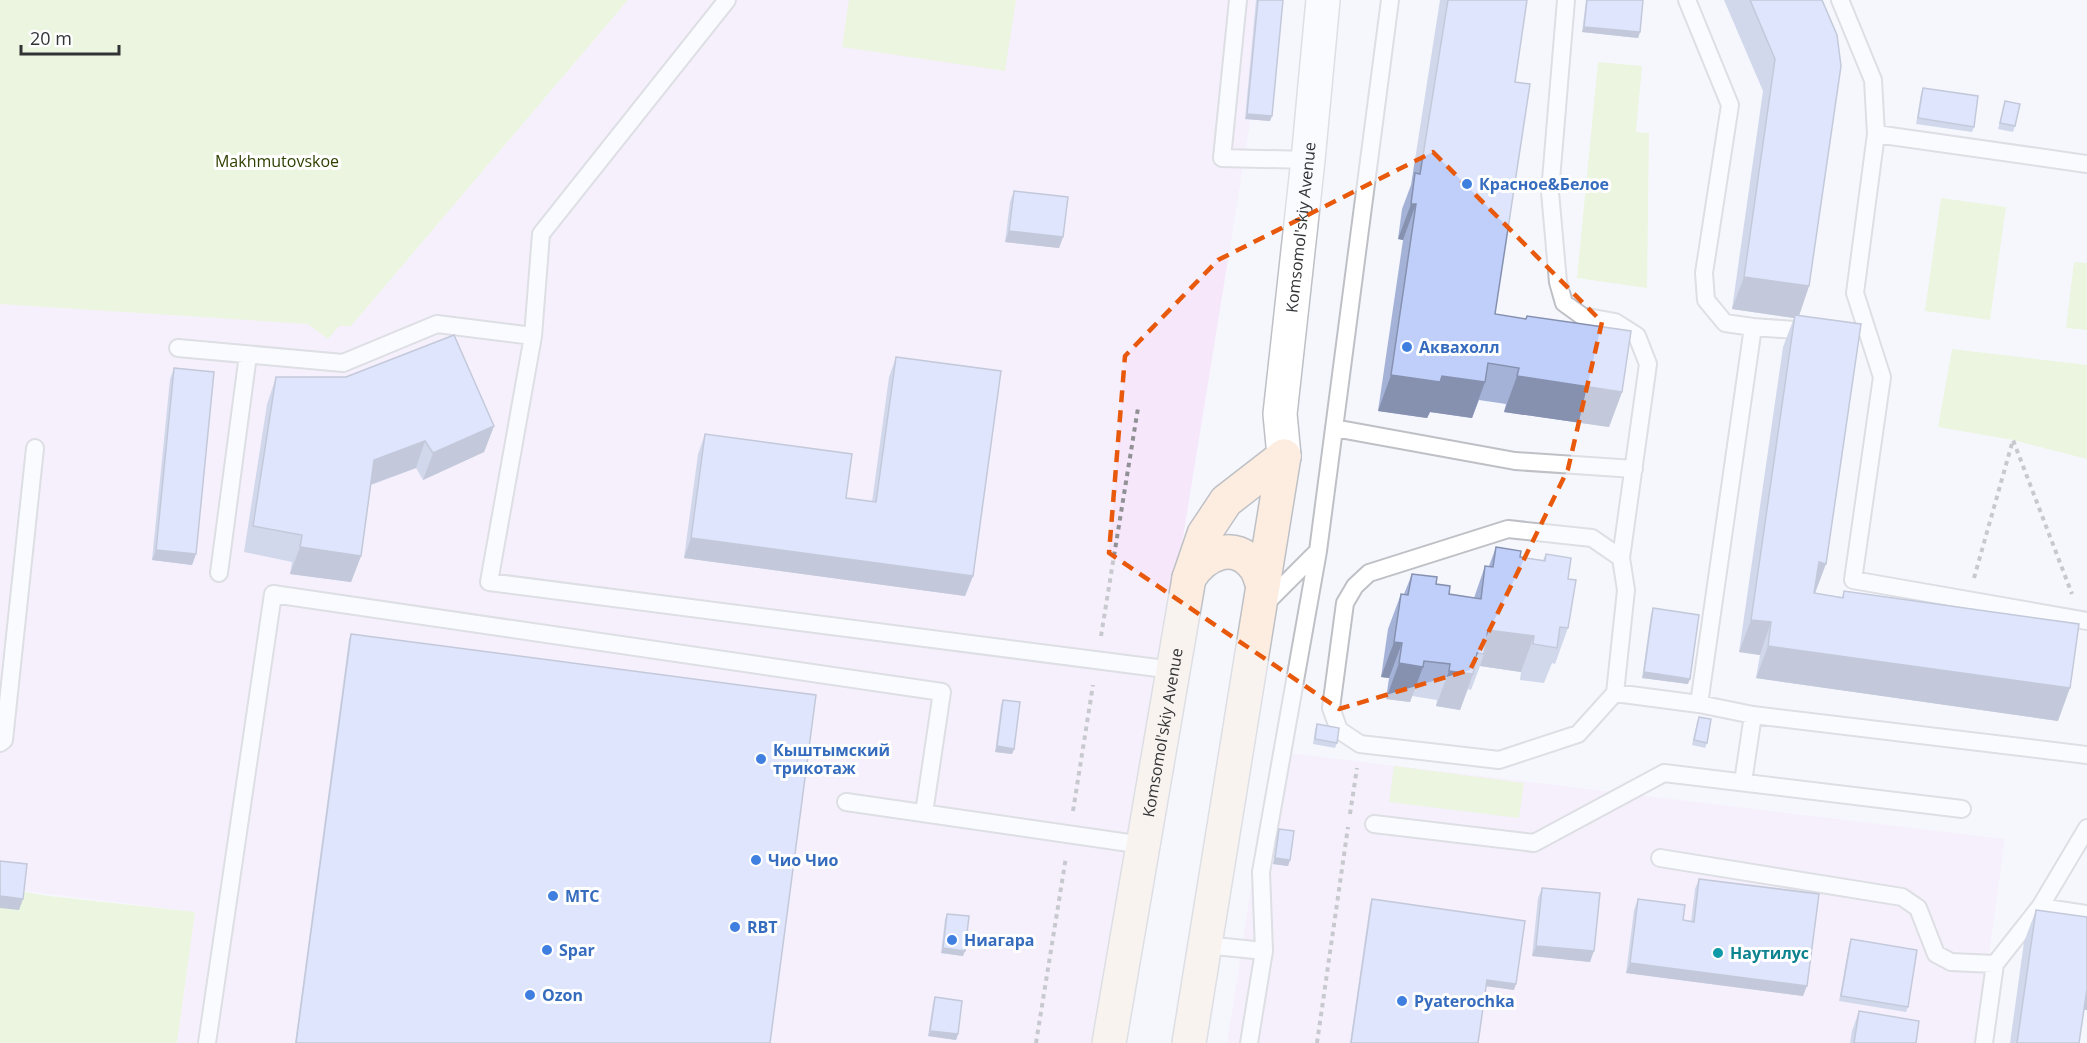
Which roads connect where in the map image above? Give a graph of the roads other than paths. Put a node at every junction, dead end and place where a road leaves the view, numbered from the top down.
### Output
1 (727, 0) edge
2 (1238, 0) edge
3 (1323, 0) edge
4 (1390, 0) edge
5 (1566, 0) edge
6 (1687, 0) edge
7 (1840, 0) edge
8 (1876, 134) junction
9 (1308, 160) junction
10 (2087, 164) edge
11 (1753, 327) junction
12 (1822, 332) edge
13 (533, 336) junction
14 (178, 348) dead end
15 (248, 355) junction
16 (1334, 428) junction
17 (35, 448) dead end
18 (1284, 456) junction
19 (1634, 469) junction
20 (1318, 551) junction
21 (1621, 558) junction
22 (219, 573) dead end
23 (1189, 578) junction
24 (1261, 597) junction
25 (2084, 620) edge
26 (1173, 670) junction
27 (1616, 693) junction
28 (1699, 704) junction
29 (1753, 715) junction
30 (0, 743) edge
31 (2087, 755) edge
32 (1743, 782) junction
33 (846, 802) dead end
34 (1962, 809) dead end
35 (924, 813) junction
36 (1374, 824) dead end
37 (2087, 828) edge
38 (1143, 845) junction
39 (2081, 851) edge
40 (1660, 858) dead end
41 (2040, 907) junction
42 (2087, 914) edge
43 (1205, 945) junction
44 (1264, 951) junction
45 (1995, 964) junction
46 (207, 1043) edge
47 (1109, 1043) edge
48 (1189, 1043) edge
49 (1249, 1043) edge
50 (1984, 1043) edge

1 - 13 lane
2 - 9 lane
3 - 9 street, Komsomol'skiy Avenue
4 - 16 lane
5 - 19 lane
6 - 11 lane
7 - 8 lane
8 - 10 lane
8 - 25 lane
9 - 18 street, Komsomol'skiy Avenue
11 - 12 lane
11 - 28 lane
13 - 15 lane
13 - 26 lane
14 - 15 lane
15 - 22 lane
16 - 19 lane
16 - 20 lane
17 - 30 lane
18 - 23 street, Komsomol'skiy Avenue
18 - 24 street, Komsomol'skiy Avenue
19 - 21 lane
20 - 24 lane
20 - 44 lane
21 - 27 lane
21 - 27 lane
23 - 24 street
23 - 26 street, Komsomol'skiy Avenue
24 - 43 street, Komsomol'skiy Avenue
26 - 38 street, Komsomol'skiy Avenue
27 - 28 lane
28 - 29 lane
29 - 31 lane
29 - 32 lane
32 - 34 lane
32 - 36 lane
33 - 35 lane
35 - 38 lane
35 - 46 lane
37 - 39 lane
38 - 47 street, Komsomol'skiy Avenue
39 - 41 lane
40 - 45 lane
41 - 42 lane
41 - 45 lane
43 - 44 lane
43 - 48 street, Komsomol'skiy Avenue
44 - 49 lane
45 - 50 lane

